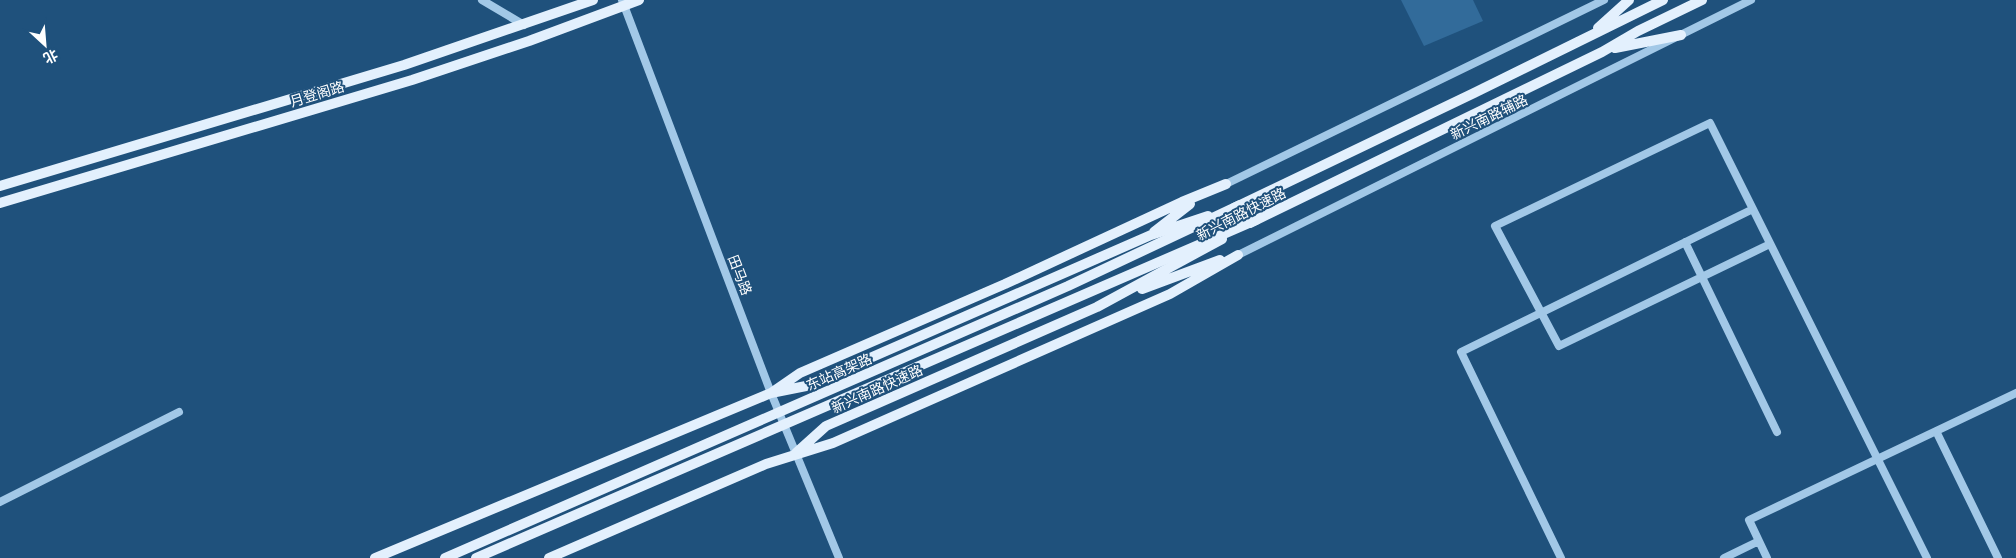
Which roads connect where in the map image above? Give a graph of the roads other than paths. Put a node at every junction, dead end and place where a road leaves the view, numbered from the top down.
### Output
1 (482, 0) edge
2 (594, 0) edge
3 (638, 0) edge
4 (1604, 0) edge
5 (1629, 0) edge
6 (1662, 0) edge
7 (1702, 0) edge
8 (1751, 0) edge
9 (623, 3) edge
10 (524, 25) junction
11 (1681, 35) junction
12 (1590, 36) junction
13 (1602, 52) junction
14 (1226, 184) junction
15 (0, 186) edge
16 (0, 202) edge
17 (1240, 205) junction
18 (1753, 209) junction
19 (1256, 220) junction
20 (1151, 235) junction
21 (1685, 242) junction
22 (1770, 244) junction
23 (1238, 255) junction
24 (1702, 277) junction
25 (1097, 307) junction
26 (1541, 312) junction
27 (772, 393) junction
28 (2016, 393) edge
29 (179, 412) dead end
30 (1936, 431) junction
31 (1777, 432) dead end
32 (796, 453) junction
33 (1877, 459) junction
34 (0, 502) edge
35 (1759, 541) junction
36 (375, 558) edge
37 (445, 558) edge
38 (476, 558) edge
39 (549, 558) edge
40 (839, 558) edge
41 (1560, 558) edge
42 (1724, 558) edge
43 (1767, 558) edge
44 (1927, 558) edge
45 (1998, 558) edge

1 - 10 street
2 - 10 main road, 月登阁路
3 - 9 main road, 月登阁路
4 - 14 street
5 - 12 main road
6 - 12 main road, 新兴南路快速路
7 - 13 main road, 新兴南路快速路
8 - 11 street, 新兴南路辅路
9 - 16 main road, 月登阁路
9 - 27 street, 田马路
10 - 15 main road, 月登阁路
11 - 13 main road
11 - 23 street, 新兴南路辅路
12 - 17 main road, 新兴南路快速路
13 - 19 main road, 新兴南路快速路
14 - 20 main road
14 - 27 main road
17 - 20 main road, 新兴南路快速路
17 - 37 main road, 东站高架路, bridge
18 - 21 street
18 - 22 street
18 - 26 street
19 - 25 main road, 新兴南路快速路
19 - 38 main road, 东站高架路, bridge
20 - 27 main road, 新兴南路快速路
21 - 24 street
21 - 26 street
22 - 24 street
22 - 33 street
23 - 25 main road
23 - 32 main road
24 - 26 street
24 - 31 street
25 - 32 main road, 新兴南路快速路
26 - 41 street
27 - 32 street, 田马路
27 - 36 main road
28 - 30 street
29 - 34 street
30 - 33 street
30 - 45 street
32 - 39 main road
32 - 40 street, 田马路
33 - 35 street
33 - 44 street
35 - 42 street
35 - 43 street

